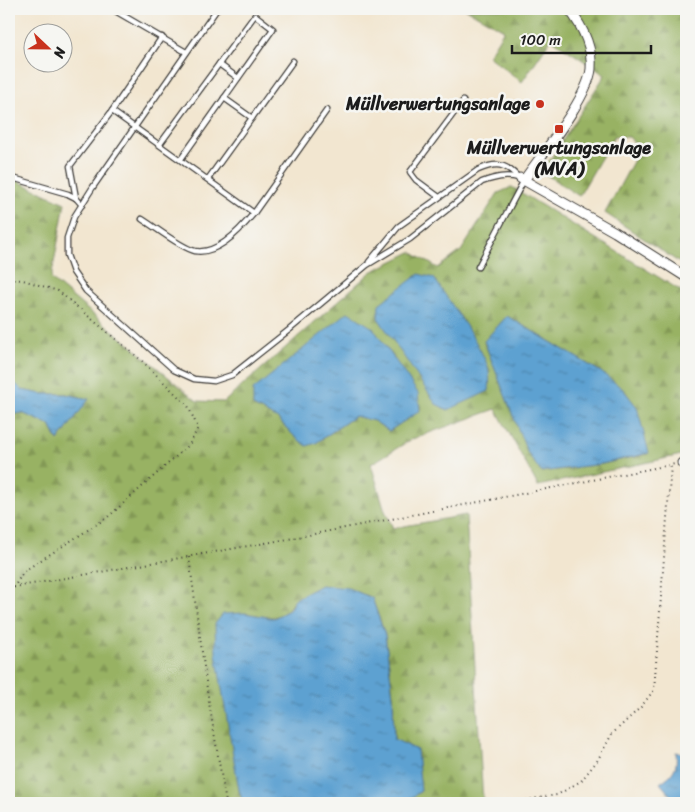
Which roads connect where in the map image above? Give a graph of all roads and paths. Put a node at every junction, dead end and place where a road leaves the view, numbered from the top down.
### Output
1 (112, 9) edge
2 (217, 9) edge
3 (569, 9) edge
4 (679, 9) edge
5 (686, 11) edge
6 (162, 37) junction
7 (186, 52) junction
8 (293, 61) dead end
9 (219, 64) junction
10 (238, 78) junction
11 (224, 98) junction
12 (463, 101) dead end
13 (327, 110) dead end
14 (112, 111) junction
15 (252, 118) junction
16 (135, 126) junction
17 (160, 144) junction
18 (181, 159) junction
19 (9, 177) edge
20 (522, 179) junction
21 (208, 180) junction
22 (76, 198) junction
23 (439, 198) junction
24 (82, 205) junction
25 (254, 213) junction
26 (142, 218) dead end
27 (366, 265) junction
28 (478, 267) dead end
29 (686, 277) edge
30 (9, 279) edge
31 (684, 462) edge
32 (671, 465) junction
33 (189, 557) junction
34 (15, 586) junction
35 (9, 588) edge
36 (9, 596) edge
37 (226, 803) edge
38 (506, 803) edge
39 (511, 803) edge

1 - 6 lane
2 - 7 lane
3 - 20 street
4 - 5 street
6 - 7 lane
6 - 14 lane
7 - 16 lane
8 - 15 lane
9 - 10 lane
9 - 10 lane
9 - 17 lane
10 - 11 lane
11 - 15 lane
11 - 18 lane
12 - 23 lane
13 - 25 lane
14 - 16 lane
14 - 22 lane
15 - 21 lane
16 - 17 lane
16 - 24 lane
17 - 18 lane
18 - 21 lane
19 - 22 lane
20 - 23 lane
20 - 27 lane
20 - 28 lane
20 - 29 street
21 - 25 lane
22 - 24 lane
23 - 27 lane
24 - 27 lane
25 - 26 lane
30 - 34 path
31 - 32 path
32 - 33 path
32 - 39 path
33 - 34 path
33 - 37 path
34 - 35 path
34 - 36 path
38 - 39 path

